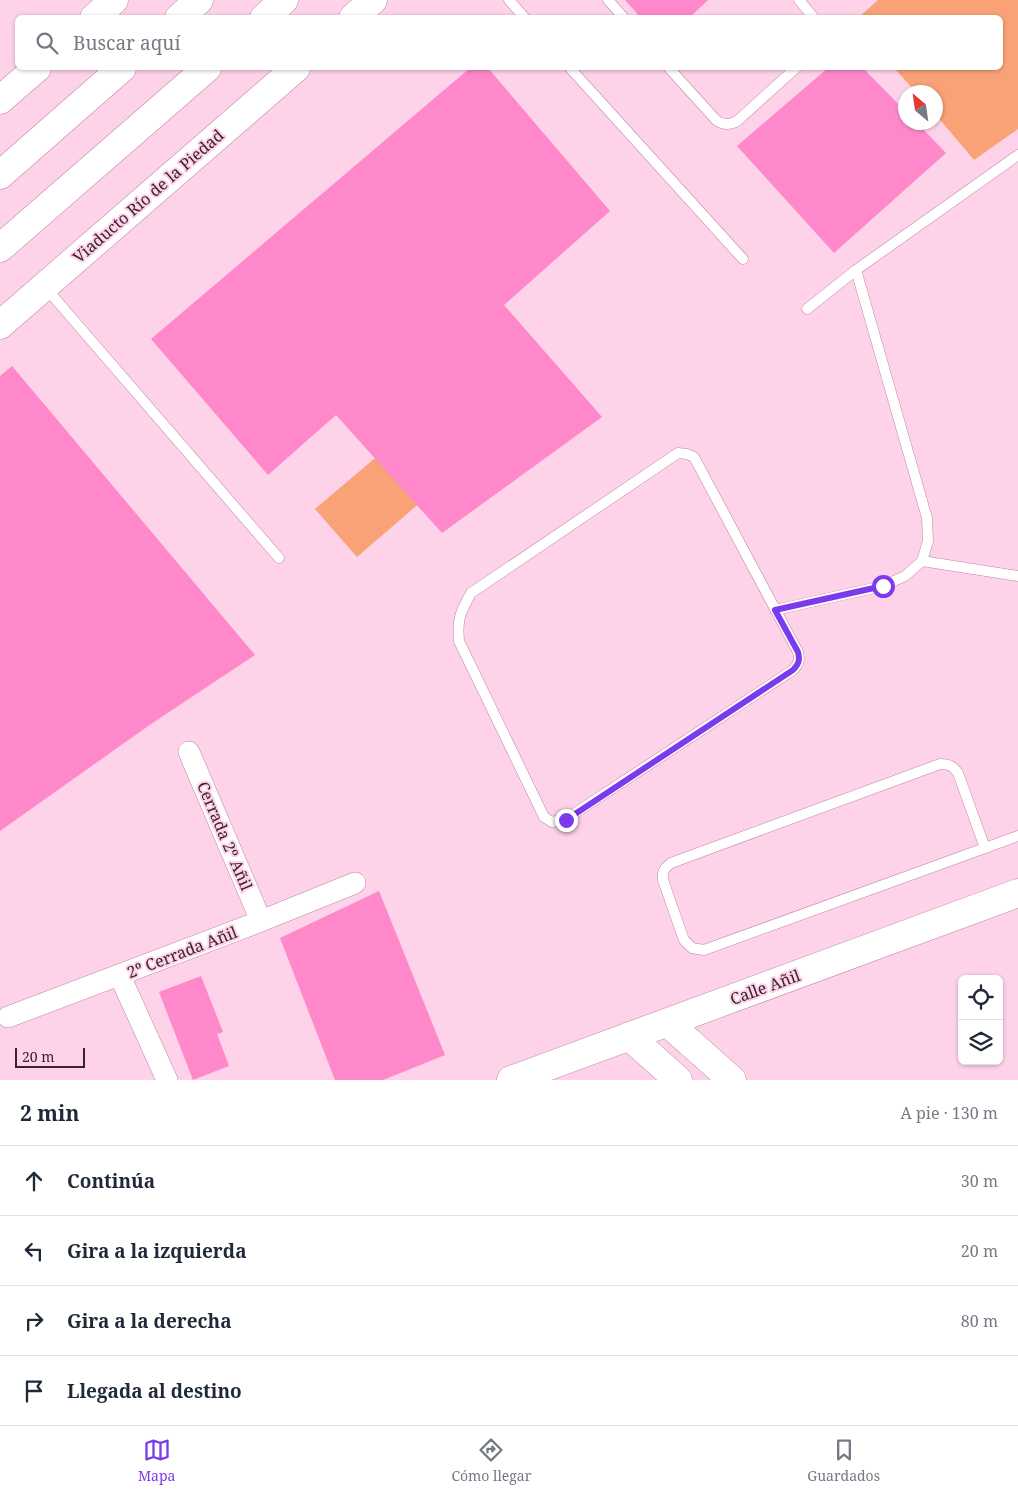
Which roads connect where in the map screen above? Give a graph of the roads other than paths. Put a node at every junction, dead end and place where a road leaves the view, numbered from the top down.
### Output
1 (114, 0) edge
2 (199, 0) edge
3 (284, 0) edge
4 (373, 0) edge
5 (510, 0) edge
6 (608, 0) edge
7 (799, 0) edge
8 (97, 15) edge
9 (182, 15) edge
10 (267, 15) edge
11 (356, 15) edge
12 (522, 15) edge
13 (621, 15) edge
14 (812, 15) edge
15 (35, 70) edge
16 (120, 70) edge
17 (204, 70) edge
18 (294, 70) edge
19 (572, 70) edge
20 (671, 70) edge
21 (794, 70) edge
22 (0, 100) edge
23 (1018, 155) edge
24 (0, 175) edge
25 (0, 248) edge
26 (744, 260) dead end
27 (856, 270) junction
28 (45, 286) junction
29 (807, 309) dead end
30 (0, 325) edge
31 (279, 558) dead end
32 (922, 561) junction
33 (1018, 576) edge
34 (775, 610) junction
35 (189, 752) dead end
36 (1018, 836) edge
37 (985, 848) junction
38 (355, 883) dead end
39 (1018, 893) edge
40 (261, 921) junction
41 (120, 976) junction
42 (8, 1017) dead end
43 (668, 1023) junction
44 (629, 1036) junction
45 (167, 1080) edge
46 (511, 1080) edge
47 (678, 1080) edge
48 (732, 1080) edge

1 - 8 main road
2 - 9 main road
3 - 10 main road
4 - 11 main road
5 - 12 lane
6 - 13 lane
7 - 14 lane
15 - 22 main road
16 - 24 main road
17 - 25 main road
18 - 28 main road, Viaducto Río de la Piedad
19 - 26 lane
20 - 21 lane
23 - 27 lane
27 - 29 lane
27 - 32 lane
28 - 30 main road, Viaducto Río de la Piedad
28 - 31 lane
32 - 33 lane
32 - 34 lane
34 - 34 lane
35 - 40 street, Cerrada 2º Añil
36 - 37 lane
37 - 37 lane
38 - 40 street, 2º Cerrada Añil
39 - 43 main road, Calle Añil
40 - 41 street, 2º Cerrada Añil
41 - 42 street, 2º Cerrada Añil
41 - 45 street
43 - 44 main road, Calle Añil
43 - 48 main road
44 - 46 main road, Calle Añil
44 - 47 main road

